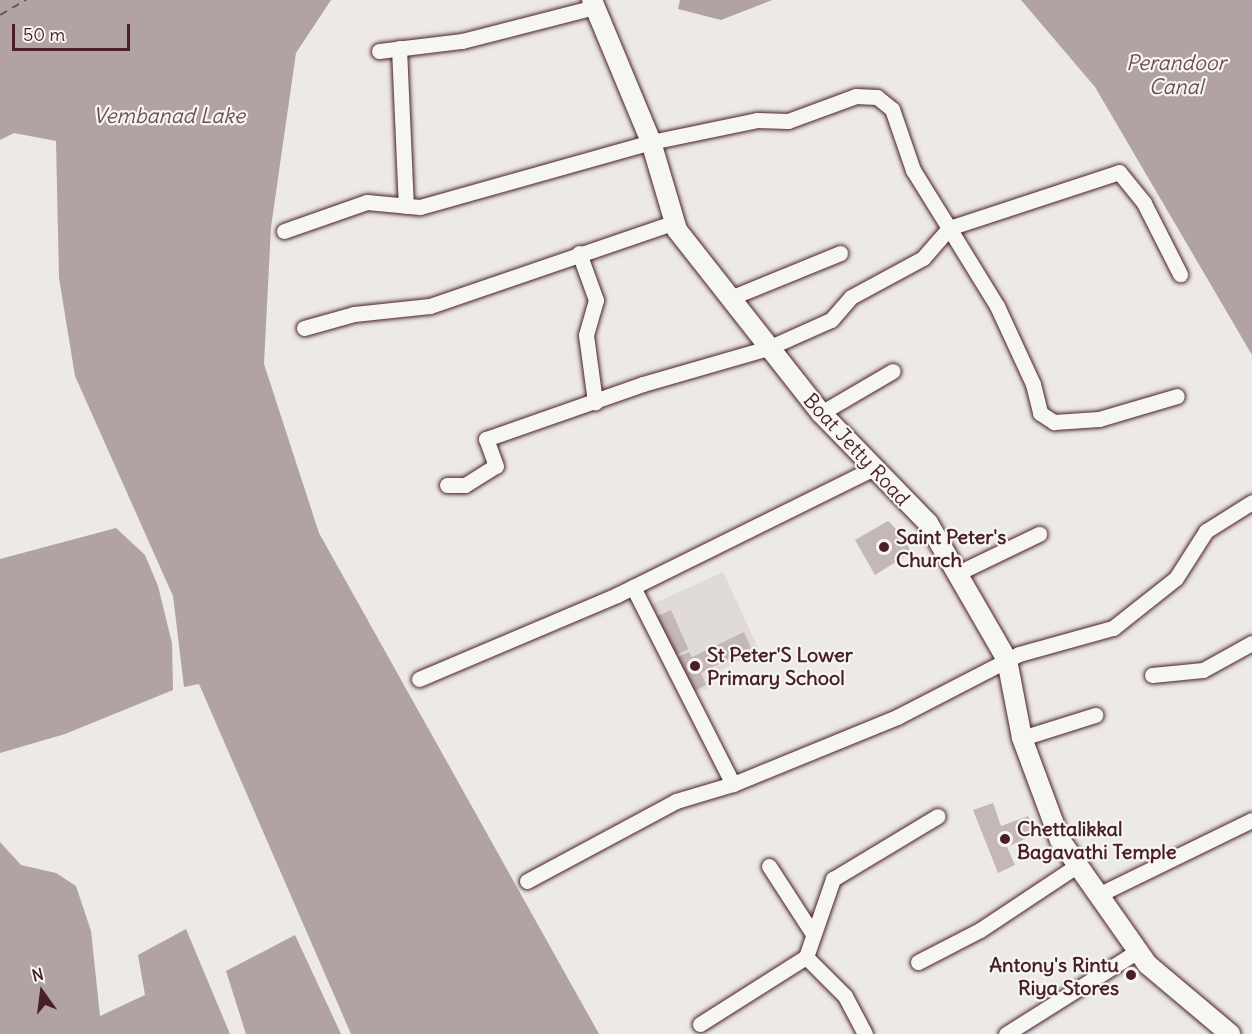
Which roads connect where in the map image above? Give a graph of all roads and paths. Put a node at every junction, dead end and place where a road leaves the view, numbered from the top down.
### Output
1 (593, 4) edge
2 (399, 48) junction
3 (379, 51) dead end
4 (651, 142) junction
5 (406, 206) junction
6 (675, 222) junction
7 (949, 228) junction
8 (284, 231) dead end
9 (579, 253) junction
10 (840, 253) dead end
11 (1180, 274) dead end
12 (730, 298) junction
13 (303, 328) dead end
14 (768, 348) junction
15 (893, 371) dead end
16 (1177, 396) dead end
17 (595, 402) junction
18 (821, 413) junction
19 (874, 468) junction
20 (447, 485) dead end
21 (1252, 501) edge
22 (1039, 534) dead end
23 (960, 572) junction
24 (633, 587) junction
25 (1252, 643) edge
26 (1007, 660) junction
27 (1152, 675) dead end
28 (418, 680) dead end
29 (1095, 714) dead end
30 (1022, 738) junction
31 (733, 784) junction
32 (938, 816) dead end
33 (1252, 820) edge
34 (1078, 865) junction
35 (769, 866) dead end
36 (527, 881) dead end
37 (1098, 895) junction
38 (813, 934) junction
39 (1138, 951) junction
40 (806, 957) junction
41 (918, 962) dead end
42 (700, 1024) dead end
43 (865, 1034) edge
44 (1006, 1034) edge
45 (1230, 1034) edge

1 - 2 street
1 - 4 street, Boat Jetty Road
2 - 3 street
2 - 5 street
4 - 5 street
4 - 6 street, Boat Jetty Road
4 - 7 street
5 - 8 street
6 - 9 street
6 - 12 street, Boat Jetty Road
7 - 11 street
7 - 14 street
7 - 16 street
9 - 13 street
9 - 17 street
10 - 12 street
12 - 14 street, Boat Jetty Road
14 - 17 street
14 - 18 street, Boat Jetty Road
15 - 18 street
17 - 20 street
18 - 19 street, Boat Jetty Road
19 - 23 street, Boat Jetty Road
19 - 24 street
21 - 26 street
22 - 23 street
23 - 26 street, Boat Jetty Road
24 - 28 street
24 - 31 street
25 - 27 street
26 - 30 street, Boat Jetty Road
26 - 31 street
29 - 30 street
30 - 34 street, Boat Jetty Road
31 - 36 street
32 - 38 street
33 - 37 street
34 - 37 street, Boat Jetty Road
34 - 41 street
35 - 38 street
37 - 39 street, Boat Jetty Road
38 - 40 street
39 - 44 street
39 - 45 street, Boat Jetty Road
40 - 42 street
40 - 43 street

